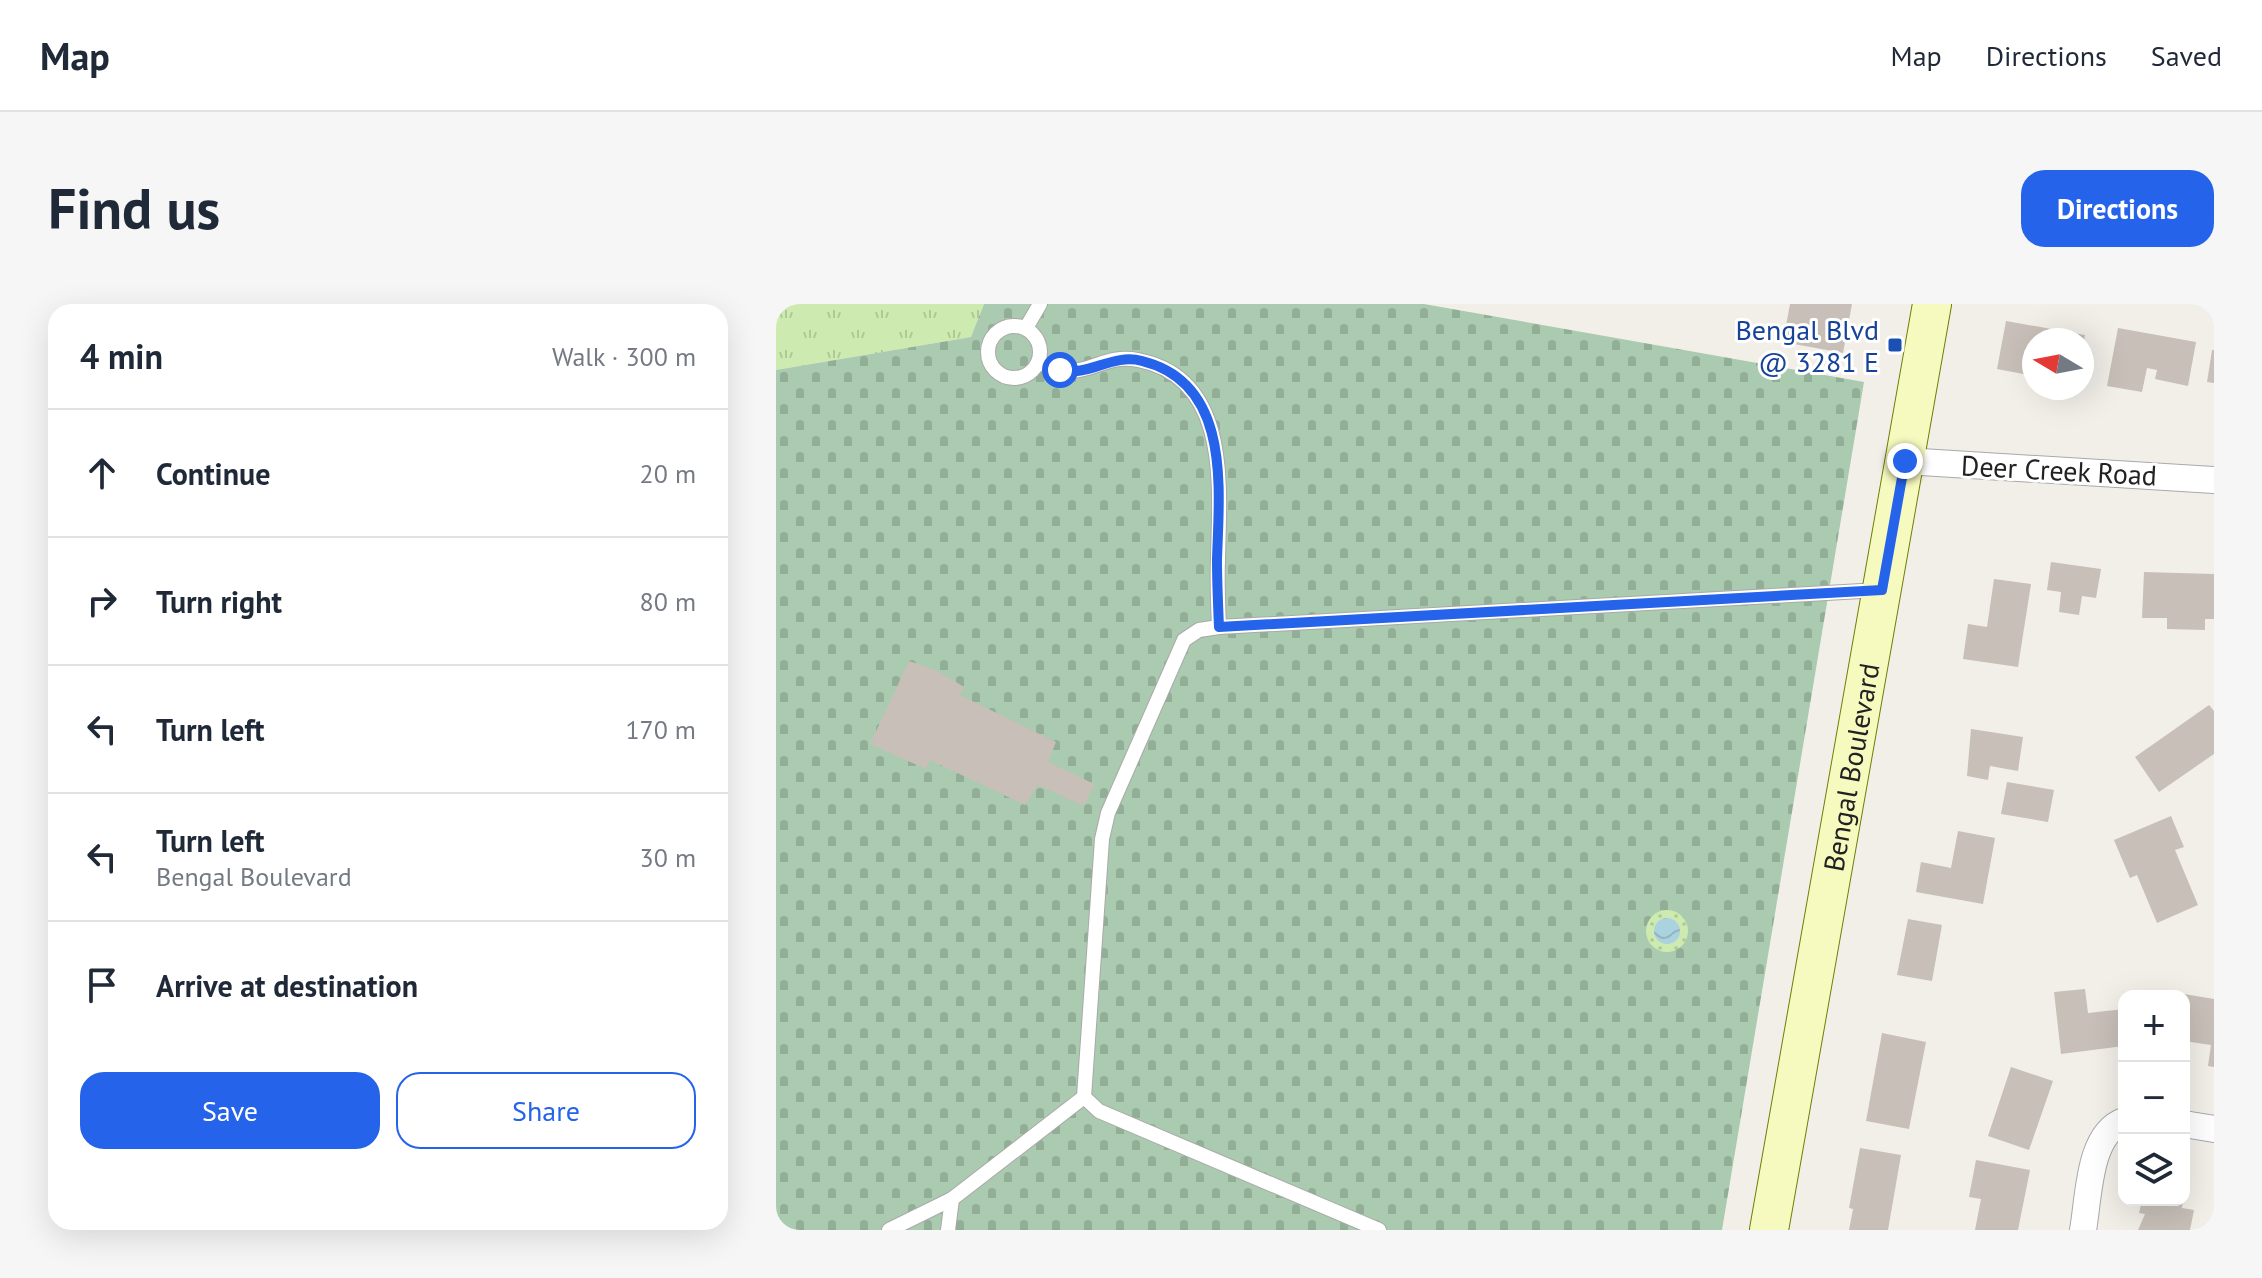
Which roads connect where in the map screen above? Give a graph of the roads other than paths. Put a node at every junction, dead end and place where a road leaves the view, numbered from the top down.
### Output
1 (1040, 304) edge
2 (1932, 304) edge
3 (1026, 328) junction
4 (1039, 362) junction
5 (1905, 461) junction
6 (2214, 480) edge
7 (1882, 590) junction
8 (1219, 627) junction
9 (1084, 1097) junction
10 (2118, 1123) edge
11 (2190, 1125) edge
12 (2214, 1129) edge
13 (952, 1199) junction
14 (889, 1230) edge
15 (948, 1230) edge
16 (1379, 1230) edge
17 (1769, 1230) edge
18 (2083, 1230) edge

1 - 3 lane
2 - 5 main road, Bengal Boulevard
3 - 4 lane
3 - 4 lane
4 - 8 lane
5 - 6 street, Deer Creek Road
5 - 7 main road, Bengal Boulevard
7 - 8 lane
7 - 17 main road, Bengal Boulevard
8 - 9 lane
9 - 13 lane
9 - 16 lane
10 - 18 street
11 - 12 street
13 - 14 lane
13 - 15 lane

